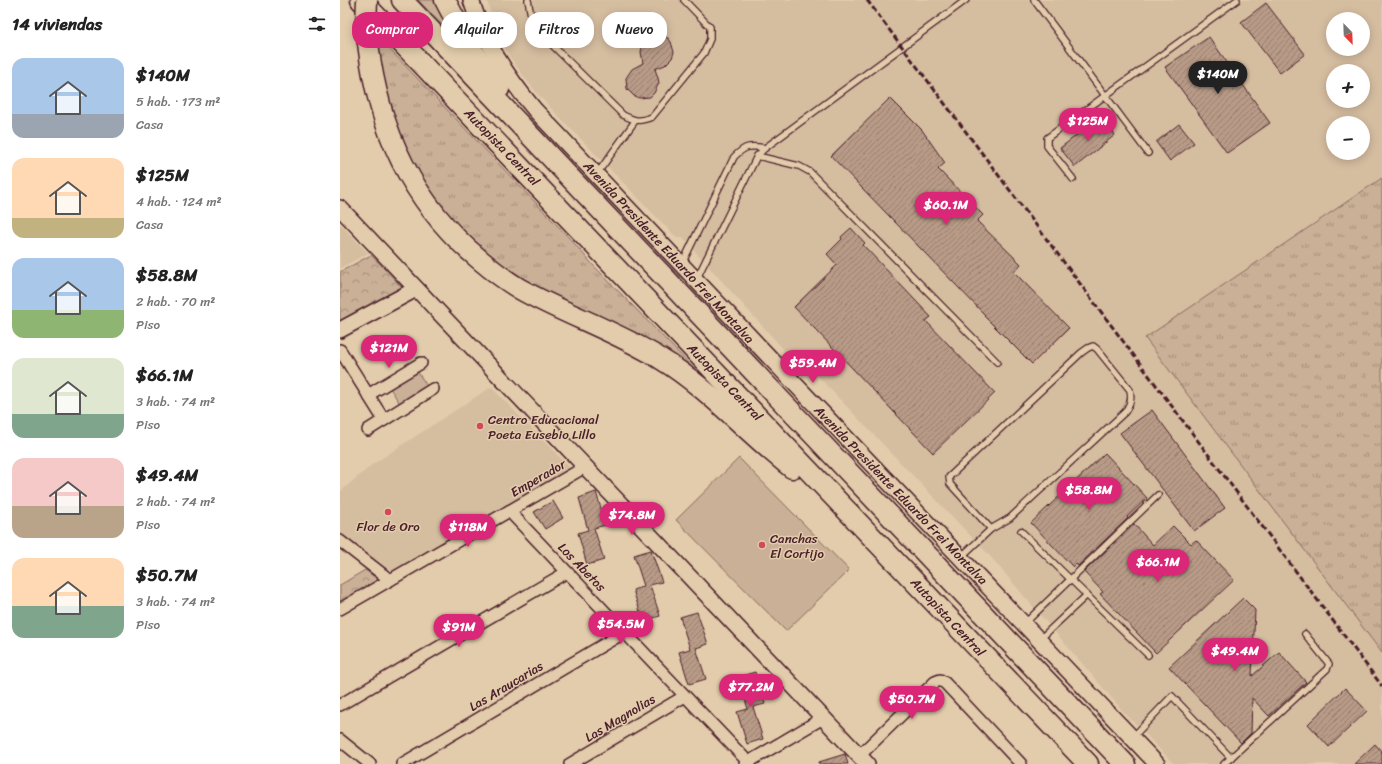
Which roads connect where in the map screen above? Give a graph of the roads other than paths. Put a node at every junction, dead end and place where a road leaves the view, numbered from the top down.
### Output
1 (361, 0) edge
2 (367, 0) edge
3 (402, 0) edge
4 (445, 0) edge
5 (471, 0) edge
6 (528, 0) edge
7 (684, 0) edge
8 (966, 0) edge
9 (1034, 0) edge
10 (1237, 0) edge
11 (1106, 96) junction
12 (636, 121) junction
13 (765, 148) junction
14 (544, 150) junction
15 (1148, 153) dead end
16 (757, 156) junction
17 (597, 175) junction
18 (1073, 179) dead end
19 (340, 208) edge
20 (682, 265) junction
21 (696, 280) junction
22 (416, 289) junction
23 (340, 330) edge
24 (340, 350) edge
25 (998, 362) dead end
26 (421, 363) dead end
27 (433, 389) dead end
28 (368, 395) junction
29 (384, 420) junction
30 (368, 430) dead end
31 (585, 467) junction
32 (1158, 495) dead end
33 (838, 500) junction
34 (509, 511) junction
35 (991, 529) junction
36 (1021, 531) dead end
37 (340, 541) edge
38 (960, 558) junction
39 (567, 572) junction
40 (1071, 579) junction
41 (390, 580) junction
42 (1087, 595) junction
43 (340, 609) edge
44 (1024, 624) junction
45 (624, 632) junction
46 (1305, 634) dead end
47 (1039, 640) junction
48 (1148, 655) dead end
49 (685, 696) junction
50 (340, 705) edge
51 (823, 718) junction
52 (1132, 739) junction
53 (340, 740) edge
54 (1231, 758) junction
55 (863, 760) edge
56 (748, 763) edge
57 (370, 764) edge
58 (402, 764) edge
59 (570, 764) edge
60 (1021, 764) edge
61 (1088, 764) edge
62 (1125, 764) edge
63 (1157, 764) edge
64 (1224, 764) edge

1 - 33 highway, Autopista Central
2 - 33 highway, bridge
3 - 14 highway, Autopista Central
4 - 14 highway
5 - 17 main road, Avenida Presidente Eduardo Frei Montalva
6 - 12 lane
7 - 12 lane
8 - 13 lane
9 - 11 lane
10 - 11 lane
11 - 15 lane
11 - 18 lane
12 - 17 lane
13 - 16 lane
13 - 20 lane
14 - 62 highway, Autopista Central
16 - 21 lane
16 - 25 lane
17 - 20 main road, Avenida Presidente Eduardo Frei Montalva
19 - 22 main road
20 - 21 main road, Avenida Presidente Eduardo Frei Montalva
21 - 38 main road, Avenida Presidente Eduardo Frei Montalva
22 - 23 main road
22 - 31 main road
24 - 28 street
26 - 28 street
27 - 29 street
28 - 29 street
29 - 30 street
31 - 34 street, Emperador
31 - 51 main road
32 - 40 lane
33 - 61 highway, Autopista Central
34 - 39 street, Los Abetos
34 - 41 street, Emperador
35 - 35 lane
35 - 38 lane
36 - 40 lane
37 - 41 street
38 - 44 main road, Avenida Presidente Eduardo Frei Montalva
39 - 45 street, Los Abetos
39 - 50 street
40 - 42 lane
40 - 44 lane
41 - 43 street, Emperador
42 - 47 lane
42 - 48 lane
44 - 47 main road, Avenida Presidente Eduardo Frei Montalva
45 - 49 street, Los Abetos
45 - 58 street, Las Araucarias
46 - 54 lane
47 - 52 main road, Avenida Presidente Eduardo Frei Montalva
49 - 56 street, Los Abetos
49 - 59 street, Las Magnolias
51 - 55 main road
51 - 56 street
52 - 54 lane
52 - 63 main road, Avenida Presidente Eduardo Frei Montalva
53 - 57 street
54 - 64 lane
55 - 60 street

